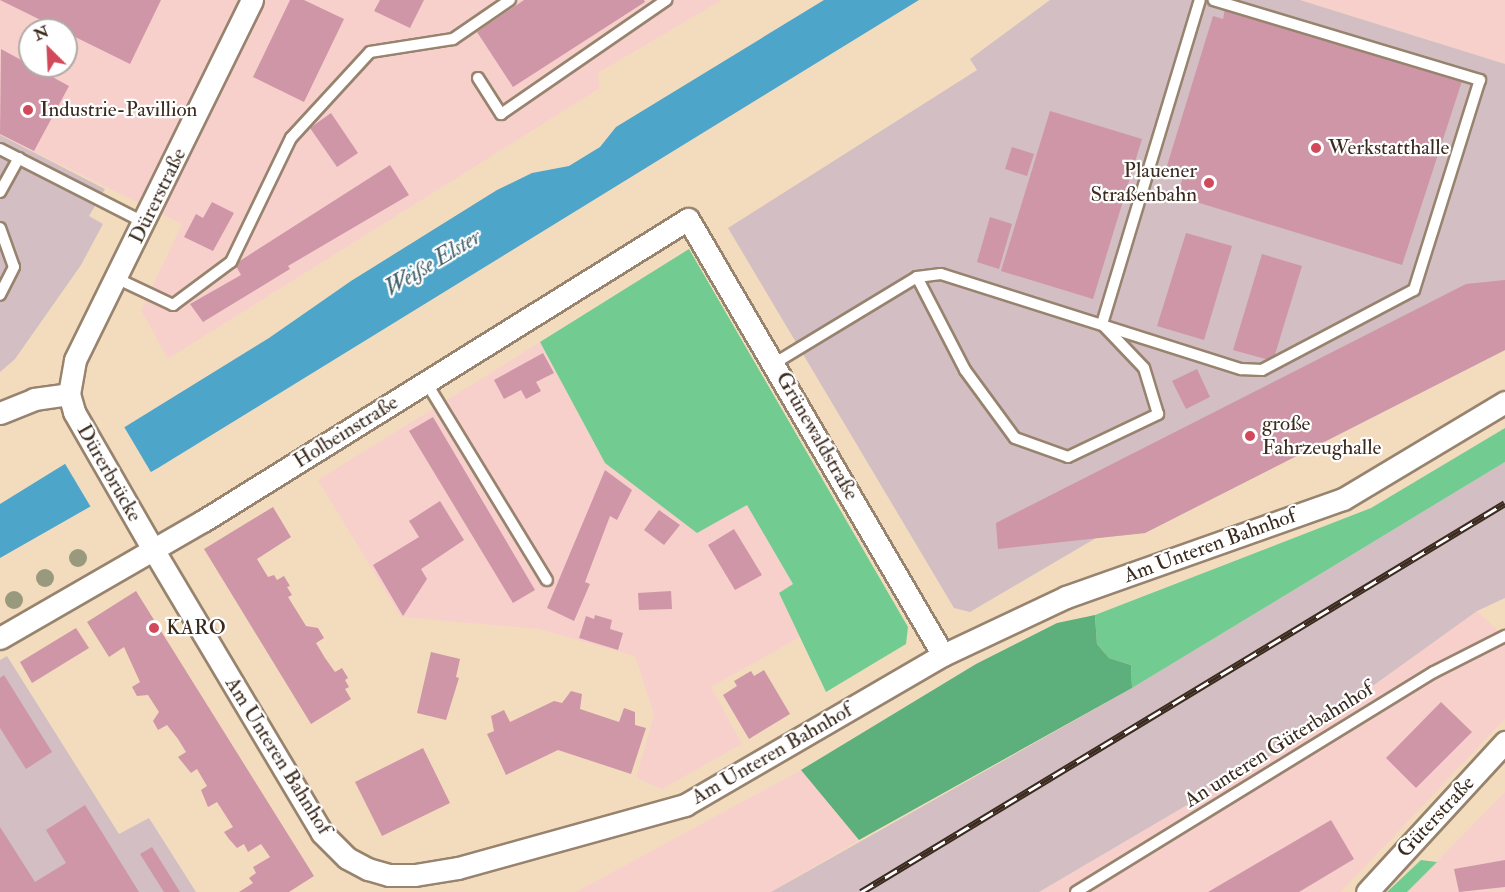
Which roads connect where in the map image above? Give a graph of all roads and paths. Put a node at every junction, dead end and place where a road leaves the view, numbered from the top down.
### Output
1 (252, 0) edge
2 (510, 0) edge
3 (666, 0) edge
4 (1200, 0) edge
5 (1214, 0) edge
6 (478, 78) dead end
7 (0, 148) edge
8 (19, 158) junction
9 (0, 192) edge
10 (688, 219) joint
11 (145, 223) junction
12 (0, 228) edge
13 (917, 277) junction
14 (118, 279) junction
15 (0, 295) edge
16 (1102, 324) junction
17 (775, 363) junction
18 (426, 382) junction
19 (1505, 402) edge
20 (72, 403) junction
21 (0, 413) edge
22 (154, 551) junction
23 (547, 580) dead end
24 (1505, 636) edge
25 (0, 638) edge
26 (943, 655) junction
27 (1505, 742) edge
28 (1076, 892) edge
29 (1367, 892) edge

1 - 11 street, Dürerstraße
2 - 14 lane
3 - 6 lane
4 - 16 lane
5 - 16 lane
7 - 8 lane
8 - 9 lane
8 - 11 lane
10 - 17 street, Grünewaldstraße
10 - 18 street, Holbeinstraße
11 - 14 street, Dürerstraße
12 - 15 lane
13 - 16 lane
13 - 16 lane
13 - 17 lane
14 - 20 street, Dürerstraße
17 - 26 street, Grünewaldstraße
18 - 22 street, Holbeinstraße
18 - 23 lane
19 - 26 street, Am Unteren Bahnhof
20 - 21 street
20 - 22 street, Dürerbrücke
22 - 25 street, Holbeinstraße
22 - 26 street, Am Unteren Bahnhof
24 - 28 lane, An unteren Güterbahnhof
27 - 29 street, Güterstraße

